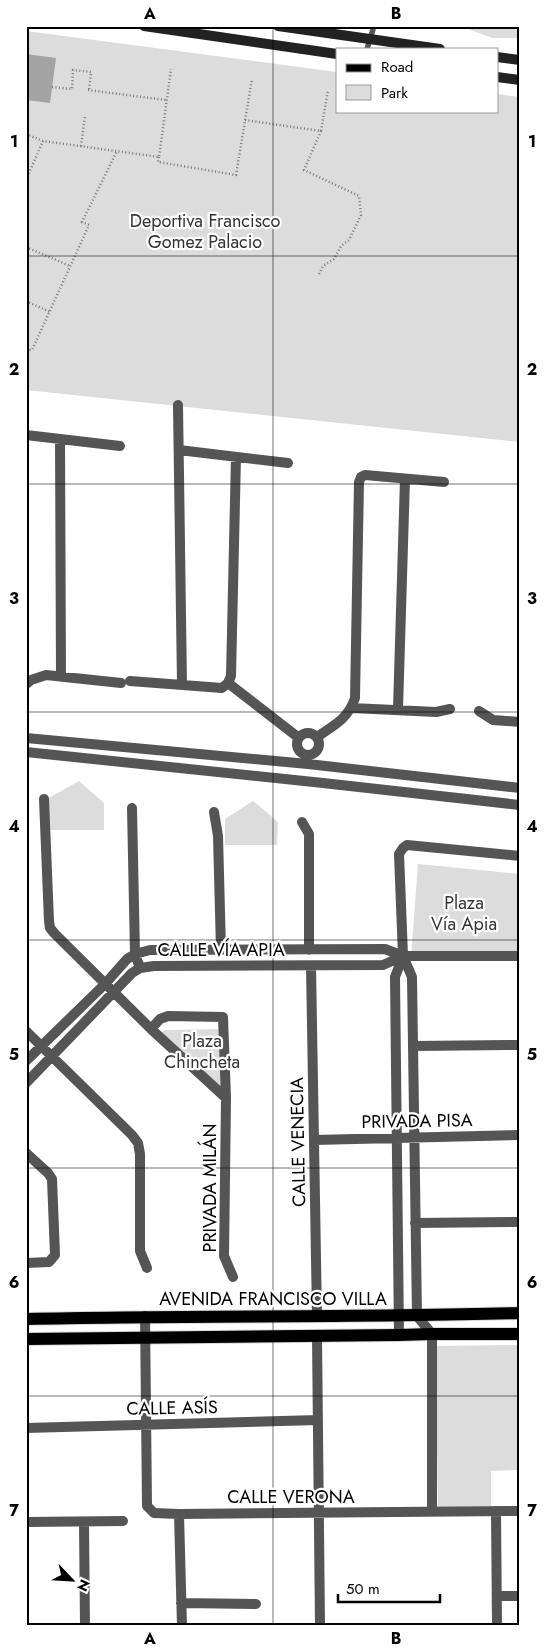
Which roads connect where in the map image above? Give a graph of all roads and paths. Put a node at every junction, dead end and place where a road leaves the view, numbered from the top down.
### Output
1 (144, 26) edge
2 (278, 26) edge
3 (374, 26) edge
4 (313, 31) junction
5 (368, 44) edge
6 (426, 48) edge
7 (311, 51) junction
8 (336, 54) edge
9 (498, 57) edge
10 (520, 60) edge
11 (171, 69) dead end
12 (498, 77) edge
13 (252, 79) dead end
14 (520, 80) edge
15 (52, 87) dead end
16 (328, 90) dead end
17 (166, 100) junction
18 (85, 116) dead end
19 (245, 120) junction
20 (321, 131) junction
21 (26, 134) edge
22 (43, 142) junction
23 (81, 146) junction
24 (117, 151) junction
25 (158, 157) junction
26 (26, 180) edge
27 (26, 247) edge
28 (70, 266) junction
29 (319, 274) dead end
30 (26, 301) edge
31 (50, 312) junction
32 (26, 350) edge
33 (178, 405) dead end
34 (26, 435) edge
35 (60, 439) junction
36 (120, 446) dead end
37 (179, 450) junction
38 (236, 457) junction
39 (288, 463) dead end
40 (405, 479) junction
41 (444, 482) dead end
42 (61, 676) junction
43 (228, 683) junction
44 (26, 684) edge
45 (182, 685) junction
46 (352, 708) junction
47 (398, 709) junction
48 (450, 709) dead end
49 (479, 711) dead end
50 (520, 722) edge
51 (317, 737) junction
52 (26, 738) edge
53 (299, 738) junction
54 (26, 752) edge
55 (308, 760) junction
56 (307, 781) junction
57 (520, 788) edge
58 (44, 799) dead end
59 (520, 805) edge
60 (132, 808) dead end
61 (214, 812) dead end
62 (302, 822) dead end
63 (520, 856) edge
64 (221, 950) junction
65 (309, 950) junction
66 (135, 954) junction
67 (403, 956) junction
68 (520, 956) edge
69 (311, 966) junction
70 (140, 968) junction
71 (104, 984) junction
72 (115, 992) junction
73 (151, 1030) junction
74 (26, 1031) edge
75 (520, 1045) edge
76 (42, 1046) junction
77 (413, 1046) junction
78 (53, 1056) junction
79 (26, 1061) edge
80 (26, 1083) edge
81 (226, 1098) junction
82 (520, 1135) edge
83 (397, 1138) junction
84 (414, 1138) junction
85 (314, 1140) junction
86 (26, 1153) edge
87 (520, 1222) edge
88 (415, 1223) junction
89 (26, 1263) edge
90 (147, 1268) dead end
91 (233, 1277) dead end
92 (520, 1314) edge
93 (145, 1316) junction
94 (317, 1316) junction
95 (400, 1316) junction
96 (416, 1316) junction
97 (26, 1319) edge
98 (432, 1334) junction
99 (520, 1334) edge
100 (399, 1335) junction
101 (317, 1336) junction
102 (146, 1337) junction
103 (26, 1339) edge
104 (318, 1420) junction
105 (147, 1425) junction
106 (26, 1428) edge
107 (496, 1511) junction
108 (520, 1511) edge
109 (432, 1512) junction
110 (319, 1513) junction
111 (179, 1514) junction
112 (123, 1521) dead end
113 (26, 1522) edge
114 (84, 1522) junction
115 (497, 1596) junction
116 (520, 1596) edge
117 (181, 1603) junction
118 (256, 1604) dead end
119 (85, 1626) edge
120 (182, 1626) edge
121 (320, 1626) edge
122 (497, 1626) edge

1 - 7 street
2 - 4 street
3 - 5 lane
4 - 5 street
4 - 7 street
5 - 6 street
7 - 8 street
9 - 10 street
11 - 17 path
12 - 14 street
13 - 19 path
15 - 17 path
16 - 20 path
17 - 25 path
18 - 23 path
19 - 20 path
19 - 25 path
20 - 29 path
21 - 22 path
22 - 23 path
22 - 26 path
23 - 24 path
24 - 25 path
24 - 28 path
27 - 28 path
28 - 31 path
30 - 31 path
31 - 32 path
33 - 37 street
34 - 35 street
35 - 36 street
35 - 42 street
37 - 38 street
37 - 45 street
38 - 39 street
38 - 43 street
40 - 41 street
40 - 46 street
40 - 47 street
42 - 44 street
42 - 45 street
43 - 45 street
43 - 53 street
46 - 47 street
46 - 51 street
47 - 48 street
49 - 50 street
51 - 53 street
51 - 55 street
52 - 55 street
53 - 55 street
54 - 56 street
55 - 56 street
55 - 57 street
56 - 59 street
58 - 71 street
60 - 66 street
61 - 64 street
62 - 65 street
63 - 67 street
64 - 65 street, CALLE VÍA APIA
64 - 66 street, CALLE VÍA APIA
65 - 67 street, CALLE VÍA APIA
66 - 70 street
66 - 71 street, CALLE VÍA APIA
67 - 68 street
67 - 69 street, CALLE VÍA APIA
67 - 77 street
67 - 83 street
69 - 70 street, CALLE VÍA APIA
69 - 85 street, CALLE VENECIA
70 - 72 street, CALLE VÍA APIA
71 - 72 street
71 - 76 street, CALLE VÍA APIA
72 - 73 street
72 - 78 street, CALLE VÍA APIA
73 - 81 street
73 - 81 street, PRIVADA MILÁN
74 - 76 street
75 - 77 street
76 - 78 street
76 - 79 street, CALLE VÍA APIA
77 - 84 street
78 - 80 street, CALLE VÍA APIA
78 - 90 street
81 - 91 street, PRIVADA MILÁN
82 - 84 street, PRIVADA PISA
83 - 84 street, PRIVADA PISA
83 - 85 street, PRIVADA PISA
83 - 95 street
84 - 88 street
85 - 94 street, CALLE VENECIA
86 - 89 street
87 - 88 street
88 - 96 street
92 - 96 main road, AVENIDA FRANCISCO VILLA
93 - 94 main road, AVENIDA FRANCISCO VILLA
93 - 97 main road, AVENIDA FRANCISCO VILLA
93 - 102 street
94 - 95 main road, AVENIDA FRANCISCO VILLA
95 - 96 main road, AVENIDA FRANCISCO VILLA
95 - 100 street
96 - 98 street
98 - 99 main road, AVENIDA FRANCISCO VILLA
98 - 100 main road, AVENIDA FRANCISCO VILLA
98 - 109 street
100 - 101 main road, AVENIDA FRANCISCO VILLA
101 - 102 main road, AVENIDA FRANCISCO VILLA
101 - 104 street
102 - 103 main road, AVENIDA FRANCISCO VILLA
102 - 105 street
104 - 105 street, CALLE ASÍS
104 - 110 street
105 - 106 street, CALLE ASÍS
105 - 111 street, CALLE VERONA
107 - 108 street, CALLE VERONA
107 - 109 street, CALLE VERONA
107 - 115 street
109 - 110 street, CALLE VERONA
110 - 111 street, CALLE VERONA
110 - 121 street
111 - 117 street
112 - 114 street
113 - 114 street
114 - 119 street
115 - 116 street
115 - 122 street
117 - 118 street
117 - 120 street

